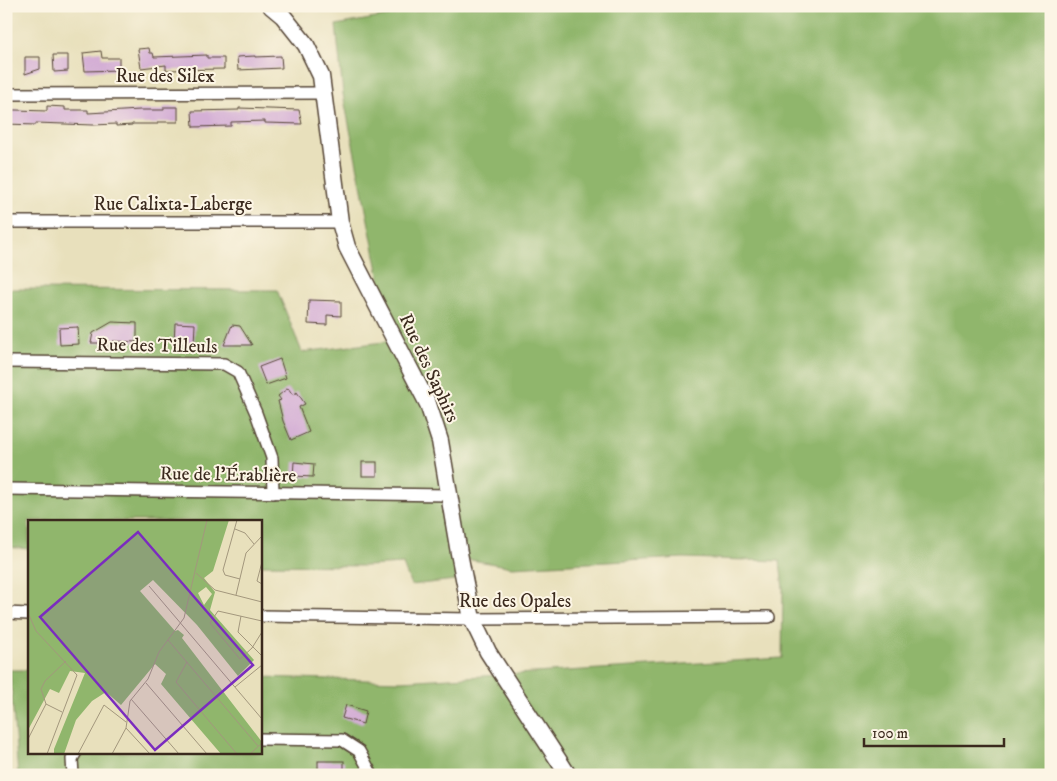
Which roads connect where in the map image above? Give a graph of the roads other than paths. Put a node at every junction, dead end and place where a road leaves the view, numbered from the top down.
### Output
1 (271, 6) edge
2 (324, 93) junction
3 (6, 94) edge
4 (6, 222) edge
5 (340, 222) junction
6 (6, 362) edge
7 (6, 489) edge
8 (272, 493) junction
9 (449, 495) junction
10 (6, 613) edge
11 (28, 614) edge
12 (261, 616) edge
13 (769, 618) dead end
14 (472, 619) junction
15 (261, 739) edge
16 (75, 754) edge
17 (73, 775) edge
18 (372, 775) edge
19 (568, 775) edge

1 - 2 street, Rue des Saphirs
2 - 3 street, Rue des Silex
2 - 5 street, Rue des Saphirs
4 - 5 street, Rue Calixta-Laberge
5 - 9 street, Rue des Saphirs
6 - 8 street, Rue des Tilleuls
7 - 8 street, Rue de l'Érablière
8 - 9 street, Rue de l'Érablière
9 - 14 street, Rue des Saphirs
10 - 11 street
12 - 14 street, Rue des Opales
13 - 14 street, Rue des Opales
14 - 19 street, Rue des Saphirs
15 - 18 street
16 - 17 street

